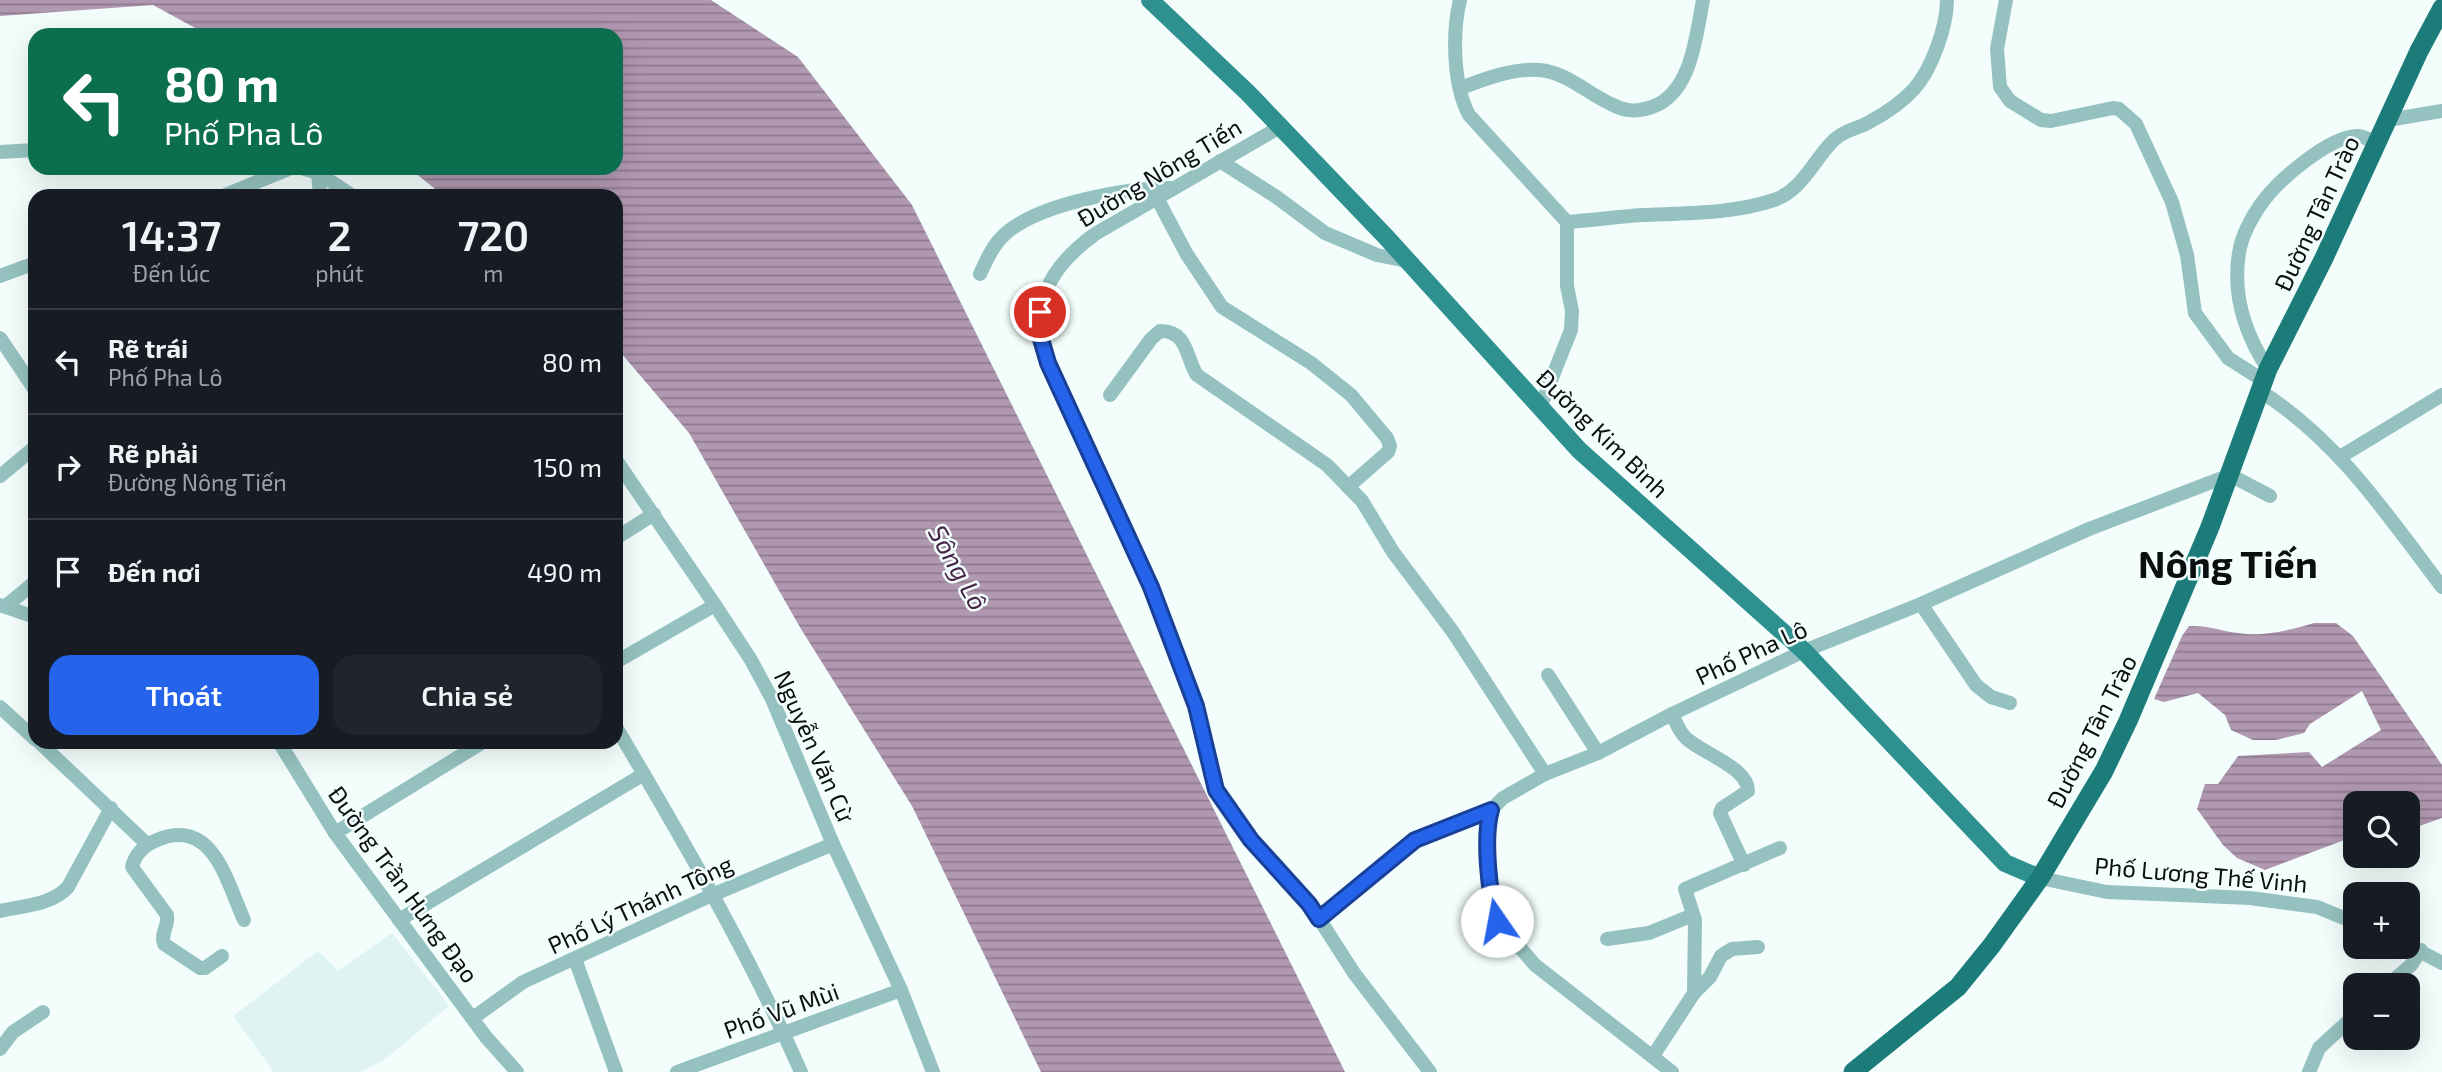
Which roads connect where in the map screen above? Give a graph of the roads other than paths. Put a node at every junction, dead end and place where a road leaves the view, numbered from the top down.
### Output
1 (1150, 0) edge
2 (1460, 0) edge
3 (1703, 0) edge
4 (1947, 0) edge
5 (2006, 0) edge
6 (2442, 8) edge
7 (1461, 89) junction
8 (2442, 111) edge
9 (2388, 120) junction
10 (1280, 127) junction
11 (2376, 142) junction
12 (28, 150) edge
13 (0, 152) edge
14 (1220, 161) junction
15 (274, 175) edge
16 (321, 175) edge
17 (1174, 188) junction
18 (240, 189) edge
19 (343, 189) edge
20 (1157, 198) junction
21 (1567, 222) junction
22 (1384, 246) junction
23 (28, 266) edge
24 (980, 274) dead end
25 (0, 276) edge
26 (0, 338) edge
27 (5, 358) edge
28 (2264, 380) junction
29 (28, 383) edge
30 (2442, 395) edge
31 (1110, 396) dead end
32 (1540, 408) junction
33 (28, 453) edge
34 (2340, 457) junction
35 (623, 470) edge
36 (0, 476) edge
37 (2229, 477) junction
38 (1348, 487) junction
39 (2270, 496) dead end
40 (654, 514) junction
41 (623, 534) edge
42 (28, 587) edge
43 (2442, 587) edge
44 (715, 604) junction
45 (1921, 604) junction
46 (3, 605) edge
47 (28, 614) edge
48 (1804, 651) junction
49 (623, 658) edge
50 (1548, 675) dead end
51 (2010, 703) dead end
52 (0, 707) edge
53 (1672, 714) junction
54 (28, 732) edge
55 (623, 738) edge
56 (47, 749) edge
57 (283, 749) edge
58 (471, 749) edge
59 (1598, 753) junction
60 (645, 774) junction
61 (1545, 774) junction
62 (111, 808) junction
63 (1491, 810) junction
64 (335, 832) junction
65 (147, 844) junction
66 (832, 844) junction
67 (1780, 848) dead end
68 (1744, 864) junction
69 (2033, 875) junction
70 (712, 895) junction
71 (0, 911) edge
72 (1693, 915) junction
73 (2343, 918) edge
74 (1319, 919) junction
75 (244, 920) dead end
76 (399, 920) junction
77 (1607, 939) dead end
78 (1758, 947) dead end
79 (2420, 951) edge
80 (222, 956) dead end
81 (575, 959) junction
82 (2412, 959) edge
83 (2442, 963) edge
84 (2402, 973) edge
85 (901, 990) junction
86 (1694, 993) junction
87 (43, 1012) dead end
88 (473, 1018) junction
89 (2343, 1026) edge
90 (785, 1034) junction
91 (0, 1049) edge
92 (496, 1049) junction
93 (1653, 1056) junction
94 (504, 1072) edge
95 (517, 1072) edge
96 (616, 1072) edge
97 (677, 1072) edge
98 (802, 1072) edge
99 (933, 1072) edge
100 (1430, 1072) edge
101 (1672, 1072) edge
102 (1853, 1072) edge
103 (2309, 1072) edge

1 - 10 main road, Đường Kim Bình
2 - 7 street
3 - 7 street
4 - 21 street
5 - 28 street
6 - 9 highway, Đường Tân Trào
7 - 21 street
8 - 9 street
9 - 11 highway, Đường Tân Trào
10 - 14 street, Đường Nông Tiến
10 - 22 main road, Đường Kim Bình
11 - 28 highway, Đường Tân Trào
11 - 28 street
12 - 13 street
14 - 17 street, Đường Nông Tiến
14 - 22 street
15 - 18 street
16 - 19 street
17 - 20 street, Đường Nông Tiến
17 - 24 street
20 - 38 street
20 - 74 street, Đường Nông Tiến
21 - 32 street
22 - 32 main road, Đường Kim Bình
23 - 25 street
26 - 27 street
27 - 29 street
28 - 34 street
28 - 37 highway, Đường Tân Trào
30 - 34 street
31 - 38 street
32 - 48 main road, Đường Kim Bình
33 - 36 street
34 - 43 street
35 - 40 street, Nguyễn Văn Cừ
37 - 39 street
37 - 45 street, Phố Pha Lô
37 - 69 highway, Đường Tân Trào
38 - 61 street
40 - 41 street
40 - 44 street, Nguyễn Văn Cừ
42 - 46 street
44 - 49 street
44 - 66 street, Nguyễn Văn Cừ
45 - 48 street, Phố Pha Lô
45 - 51 street
46 - 47 street
48 - 53 street, Phố Pha Lô
48 - 69 main road, Đường Kim Bình
50 - 59 street
52 - 54 street
53 - 59 street, Phố Pha Lô
53 - 68 street
55 - 60 street
56 - 62 street
57 - 64 street, Đường Trần Hưng Đạo
58 - 64 street
59 - 61 street, Phố Pha Lô
60 - 70 street
60 - 76 street
61 - 63 street, Phố Pha Lô
62 - 65 street
62 - 71 street
63 - 74 street, Phố Pha Lô
63 - 93 street
64 - 76 street, Đường Trần Hưng Đạo
65 - 75 street
65 - 80 street
66 - 70 street, Phố Lý Thánh Tông
66 - 85 street, Nguyễn Văn Cừ
67 - 68 street
68 - 72 street
69 - 73 street, Phố Lương Thế Vinh
69 - 102 highway, Đường Tân Trào
70 - 81 street, Phố Lý Thánh Tông
70 - 90 street
72 - 77 street
72 - 86 street
74 - 100 street, Đường Nông Tiến
76 - 88 street, Đường Trần Hưng Đạo
78 - 86 street
79 - 83 street
81 - 88 street, Phố Lý Thánh Tông
81 - 96 street
82 - 84 street
85 - 90 street, Phố Vũ Mùi
85 - 99 street, Nguyễn Văn Cừ
86 - 93 street
87 - 91 street
88 - 92 street, Đường Trần Hưng Đạo
89 - 103 street
90 - 97 street, Phố Vũ Mùi
90 - 98 street
92 - 94 street, Đường Trần Hưng Đạo
92 - 95 street, Đường Trần Hưng Đạo
93 - 101 street

